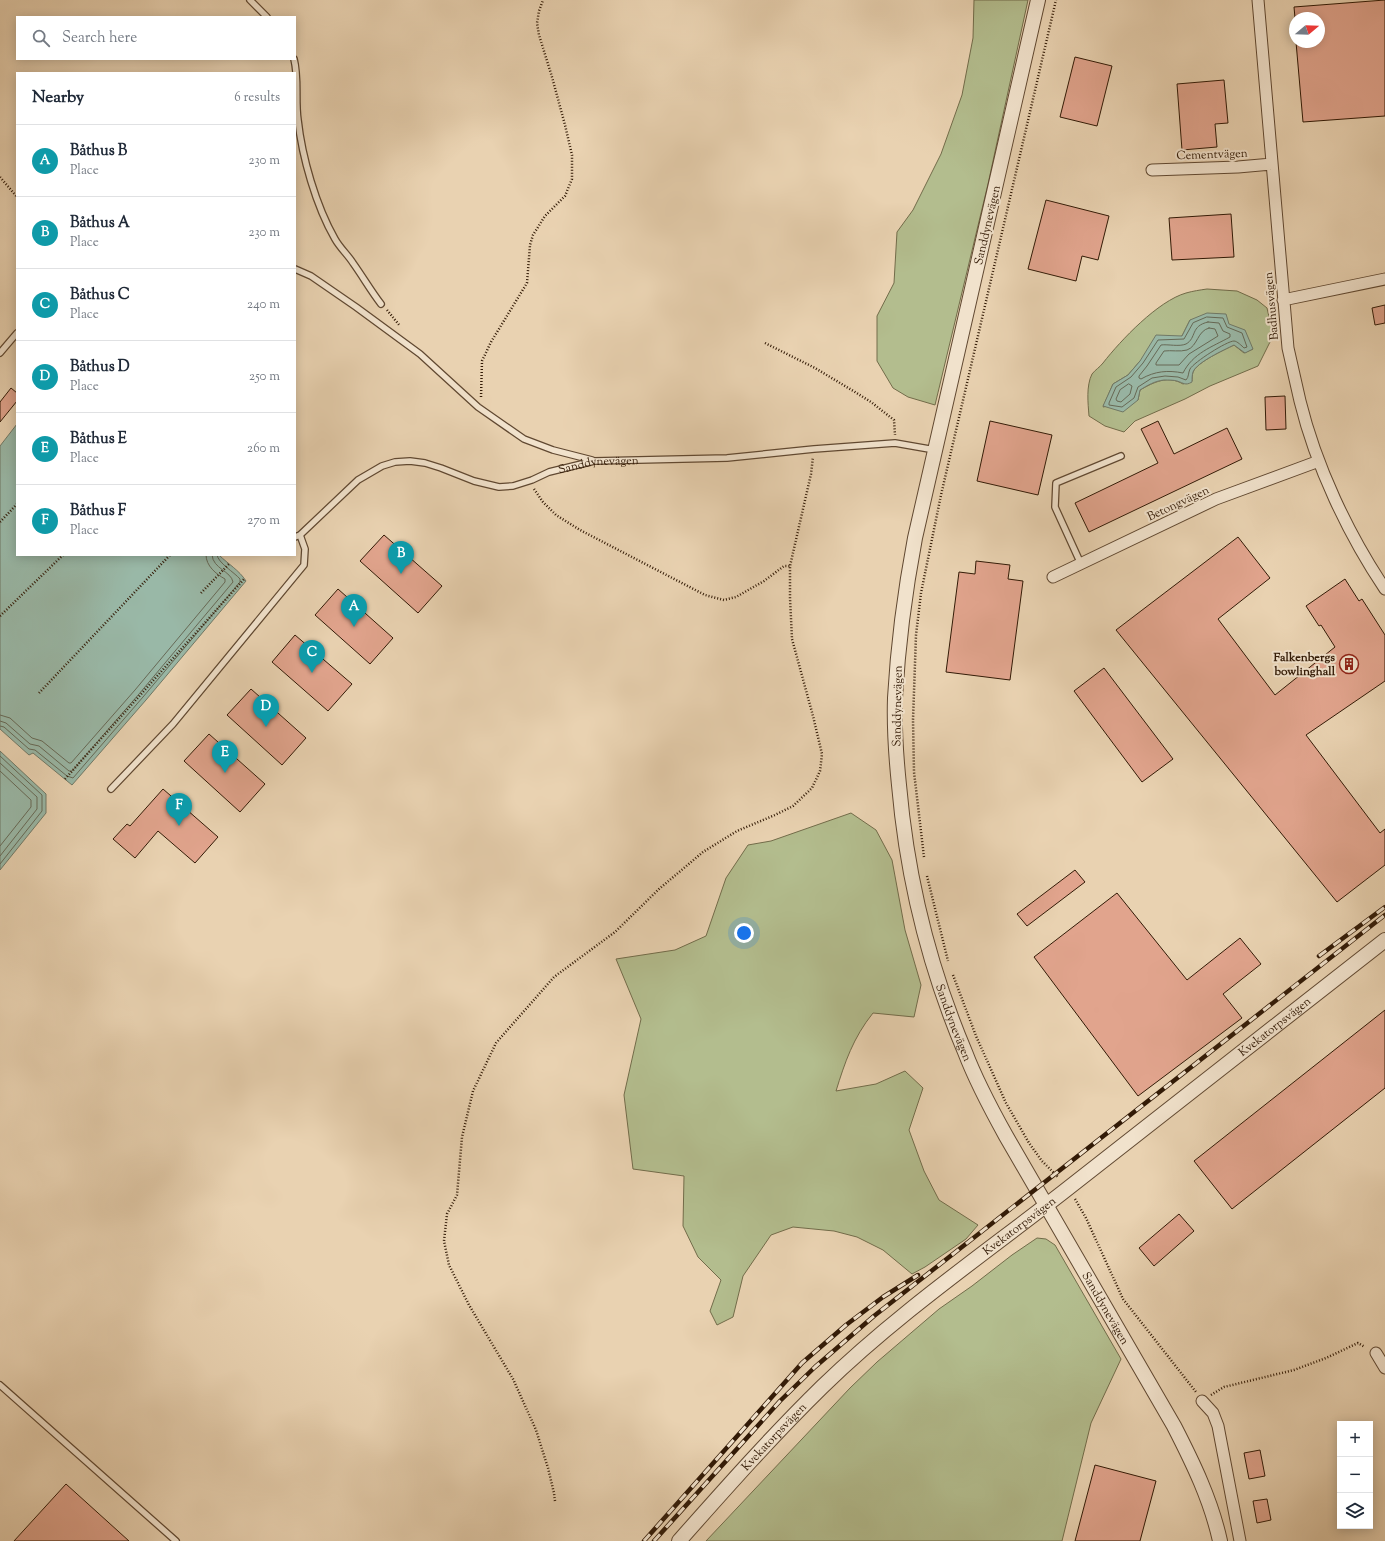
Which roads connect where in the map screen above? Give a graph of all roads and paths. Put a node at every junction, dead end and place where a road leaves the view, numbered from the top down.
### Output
1 (250, 0) edge
2 (543, 0) edge
3 (1038, 0) edge
4 (1056, 0) edge
5 (1258, 0) edge
6 (266, 16) edge
7 (294, 60) edge
8 (1272, 164) junction
9 (1152, 170) dead end
10 (0, 177) edge
11 (16, 196) edge
12 (296, 269) edge
13 (1385, 279) edge
14 (1283, 300) junction
15 (381, 304) joint
16 (16, 334) edge
17 (394, 335) junction
18 (765, 343) dead end
19 (0, 353) edge
20 (478, 406) junction
21 (895, 443) junction
22 (814, 448) junction
23 (935, 450) junction
24 (1121, 456) dead end
25 (594, 461) junction
26 (1319, 461) junction
27 (532, 480) junction
28 (16, 505) edge
29 (0, 522) edge
30 (298, 536) edge
31 (62, 556) edge
32 (169, 556) edge
33 (229, 564) dead end
34 (1081, 564) junction
35 (790, 566) junction
36 (1053, 577) dead end
37 (244, 578) dead end
38 (1384, 584) edge
39 (201, 594) dead end
40 (0, 616) edge
41 (39, 692) dead end
42 (65, 779) dead end
43 (111, 789) dead end
44 (925, 864) dead end
45 (926, 871) dead end
46 (1385, 940) edge
47 (950, 968) dead end
48 (953, 974) dead end
49 (1067, 1189) junction
50 (1046, 1206) junction
51 (1376, 1353) joint
52 (1385, 1368) edge
53 (0, 1385) edge
54 (1202, 1401) junction
55 (555, 1501) dead end
56 (176, 1541) edge
57 (679, 1541) edge
58 (1220, 1541) edge
59 (1240, 1541) edge

1 - 6 lane
2 - 20 path
3 - 23 street, Sanddynevägen
4 - 44 path
5 - 8 street, Badhusvägen
7 - 15 lane
8 - 9 street, Cementvägen
8 - 14 street, Badhusvägen
10 - 11 path
12 - 17 lane
13 - 14 street
14 - 26 street, Badhusvägen
15 - 17 path
16 - 19 lane
17 - 20 lane
18 - 21 path
20 - 25 lane
21 - 22 lane, Sanddynevägen
21 - 23 lane, Sanddynevägen
22 - 25 lane, Sanddynevägen
22 - 35 path
23 - 50 street, Sanddynevägen
24 - 34 lane
25 - 27 lane, Sanddynevägen
26 - 34 street, Betongvägen
26 - 38 street, Badhusvägen
27 - 30 lane, Sanddynevägen
27 - 35 path
28 - 29 path
30 - 43 lane
31 - 40 path
32 - 41 path
33 - 39 path
34 - 36 street, Betongvägen
35 - 55 path
37 - 42 path
45 - 47 path
46 - 49 street, Kvekatorpsvägen
48 - 49 path
49 - 50 street, Kvekatorpsvägen
49 - 54 path
50 - 57 street, Kvekatorpsvägen
50 - 58 street, Sanddynevägen
51 - 52 street
51 - 54 path
53 - 56 lane
54 - 59 street

